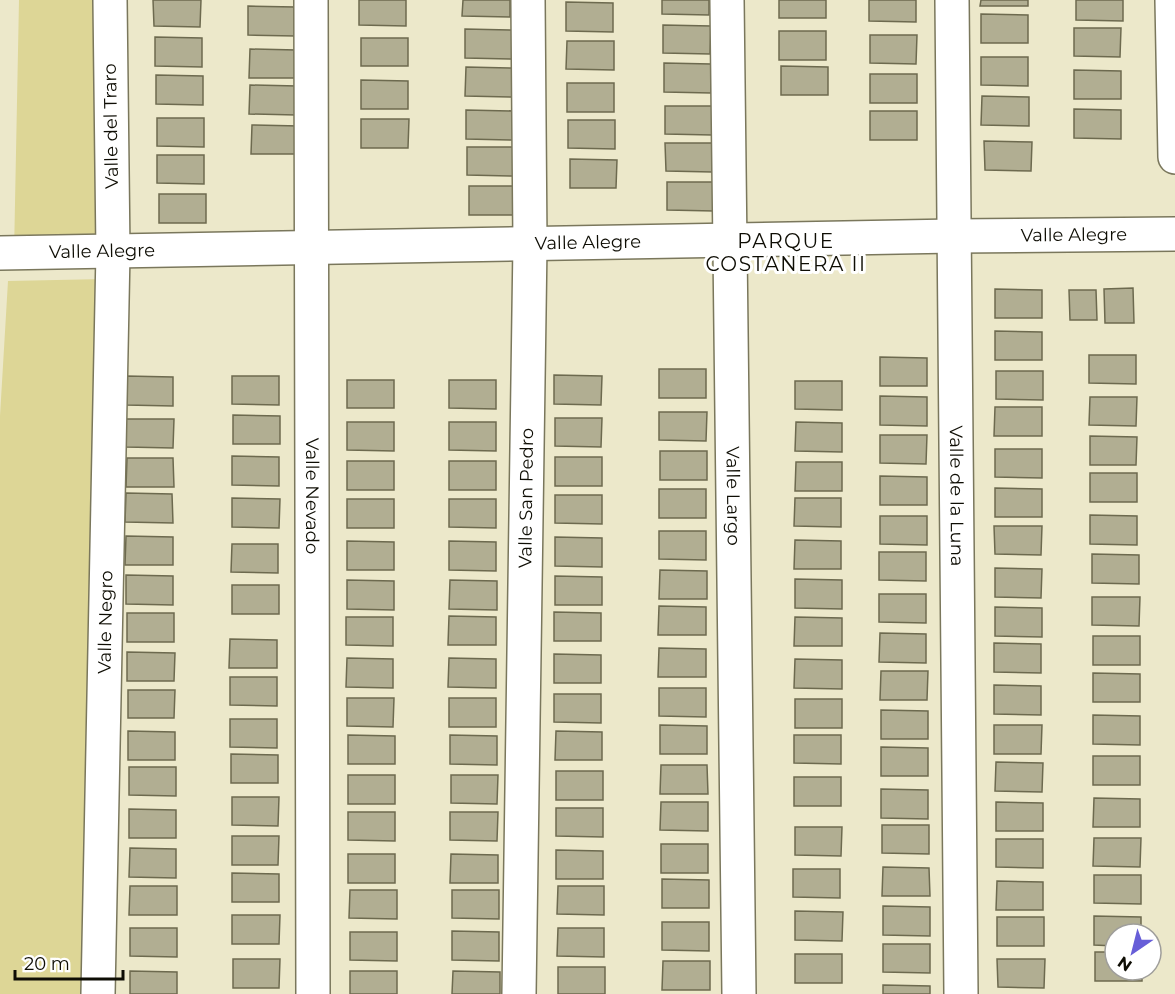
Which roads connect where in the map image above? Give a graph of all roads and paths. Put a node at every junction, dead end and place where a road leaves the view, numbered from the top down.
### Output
1 (110, 0) edge
2 (311, 0) edge
3 (528, 0) edge
4 (727, 0) edge
5 (952, 0) edge
6 (1172, 0) edge
7 (1175, 157) edge
8 (1175, 234) edge
9 (954, 236) junction
10 (730, 240) junction
11 (530, 244) junction
12 (312, 248) junction
13 (113, 252) junction
14 (0, 254) edge
15 (98, 994) edge
16 (313, 994) edge
17 (519, 994) edge
18 (739, 994) edge
19 (961, 994) edge

1 - 13 street, Valle del Traro
2 - 12 street, Valle Nevado
3 - 11 street, Valle San Pedro
4 - 10 street, Valle Largo
5 - 9 street, Valle de la Luna
6 - 7 street
8 - 9 street, Valle Alegre
9 - 10 street, Valle Alegre
9 - 19 street, Valle de la Luna
10 - 11 street, Valle Alegre
10 - 18 street, Valle Largo
11 - 12 street, Valle Alegre
11 - 17 street, Valle San Pedro
12 - 13 street, Valle Alegre
12 - 16 street, Valle Nevado
13 - 14 street, Valle Alegre
13 - 15 street, Valle Negro

